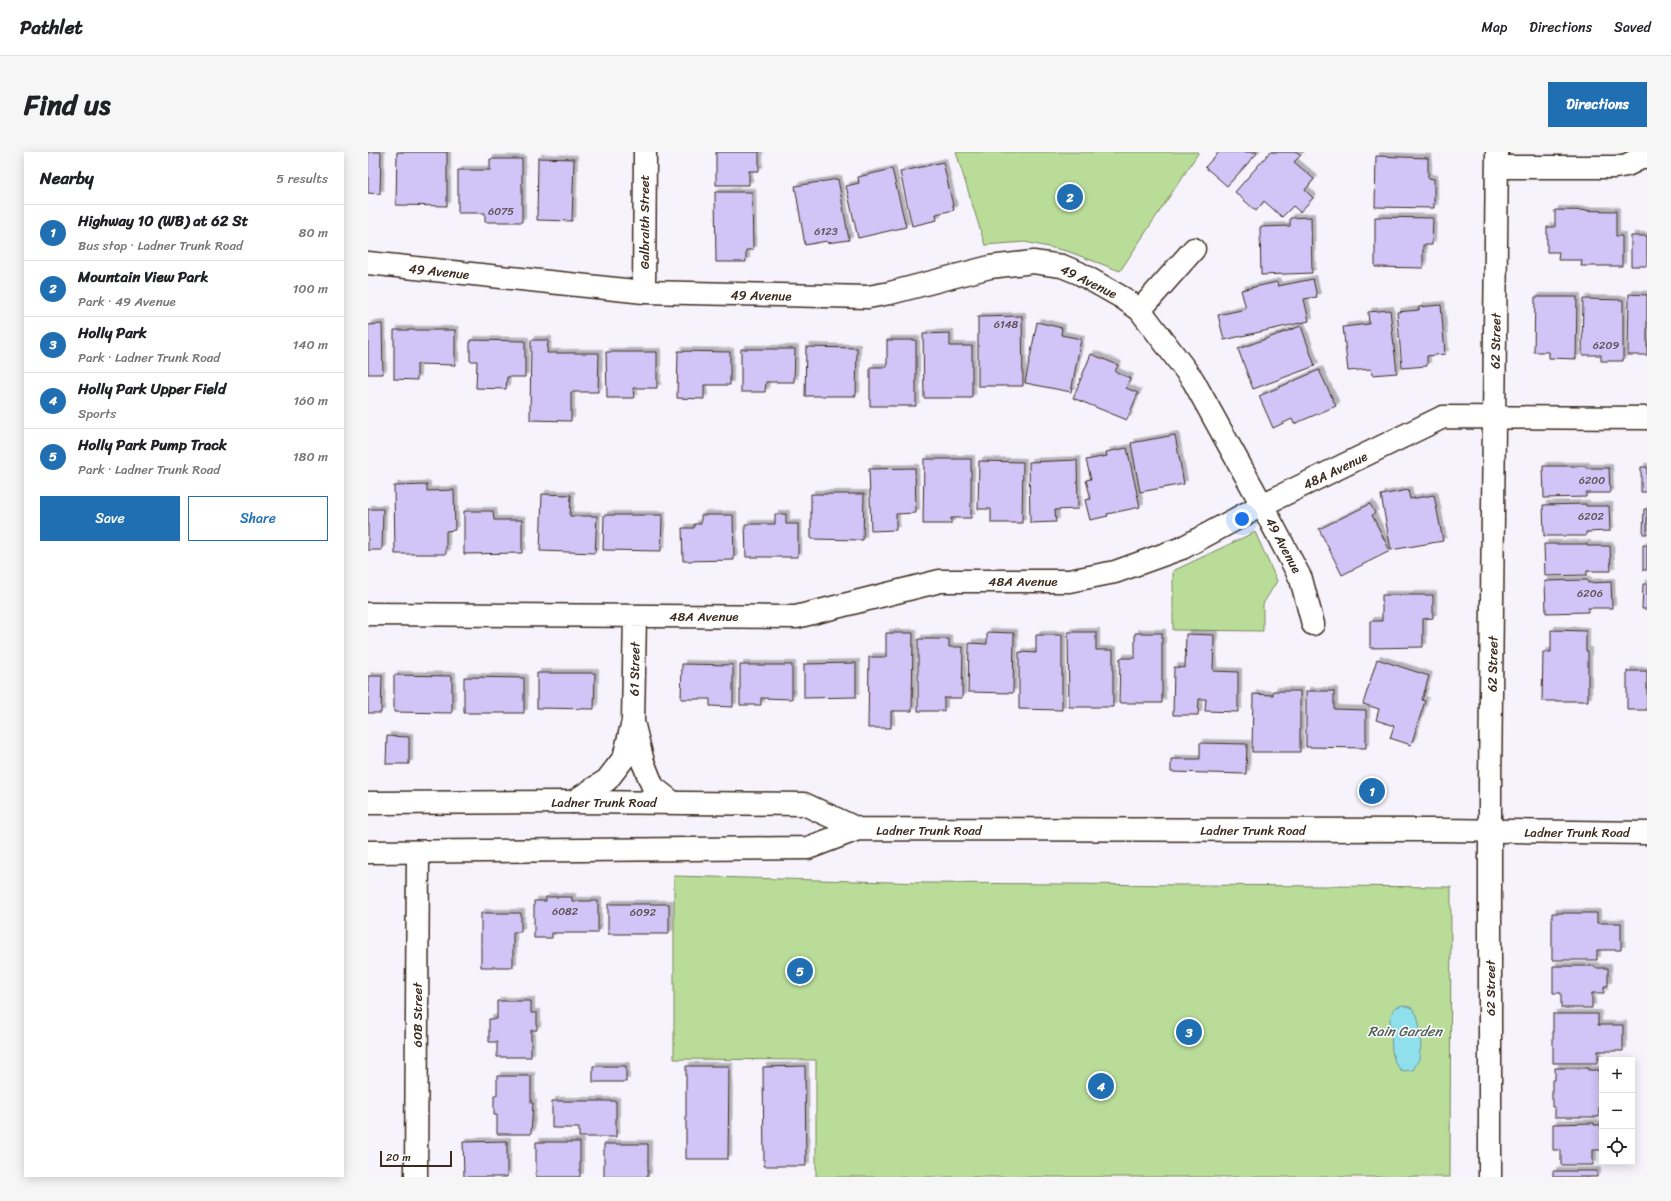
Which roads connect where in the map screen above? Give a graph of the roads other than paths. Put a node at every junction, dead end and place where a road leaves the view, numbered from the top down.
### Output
1 (645, 152) edge
2 (1647, 155) edge
3 (1497, 159) edge
4 (1194, 249) dead end
5 (368, 263) edge
6 (644, 292) junction
7 (1140, 310) junction
8 (1494, 417) junction
9 (1647, 418) edge
10 (1262, 505) junction
11 (368, 614) edge
12 (635, 616) junction
13 (1313, 624) dead end
14 (633, 721) junction
15 (573, 802) junction
16 (672, 802) junction
17 (368, 803) edge
18 (858, 830) junction
19 (1490, 832) junction
20 (1647, 833) edge
21 (368, 852) edge
22 (418, 852) junction
23 (416, 1177) edge
24 (1490, 1177) edge

1 - 6 street, Galbraith Street
2 - 3 street
3 - 8 street, 62 Street
4 - 7 street
5 - 6 street, 49 Avenue
6 - 7 street, 49 Avenue
7 - 10 street, 49 Avenue
8 - 9 street, 48A Avenue
8 - 10 street, 48A Avenue
8 - 19 street, 62 Street
10 - 12 street, 48A Avenue
10 - 13 street, 49 Avenue
11 - 12 street, 48A Avenue
12 - 14 street, 61 Street
14 - 15 street, 61 Street
14 - 16 street, 61 Street
15 - 16 street, Ladner Trunk Road
15 - 17 street, Ladner Trunk Road
16 - 18 street, Ladner Trunk Road
18 - 19 street, Ladner Trunk Road
18 - 22 street, Ladner Trunk Road
19 - 20 street, Ladner Trunk Road
19 - 24 street, 62 Street
21 - 22 street, Ladner Trunk Road
22 - 23 street, 60B Street

